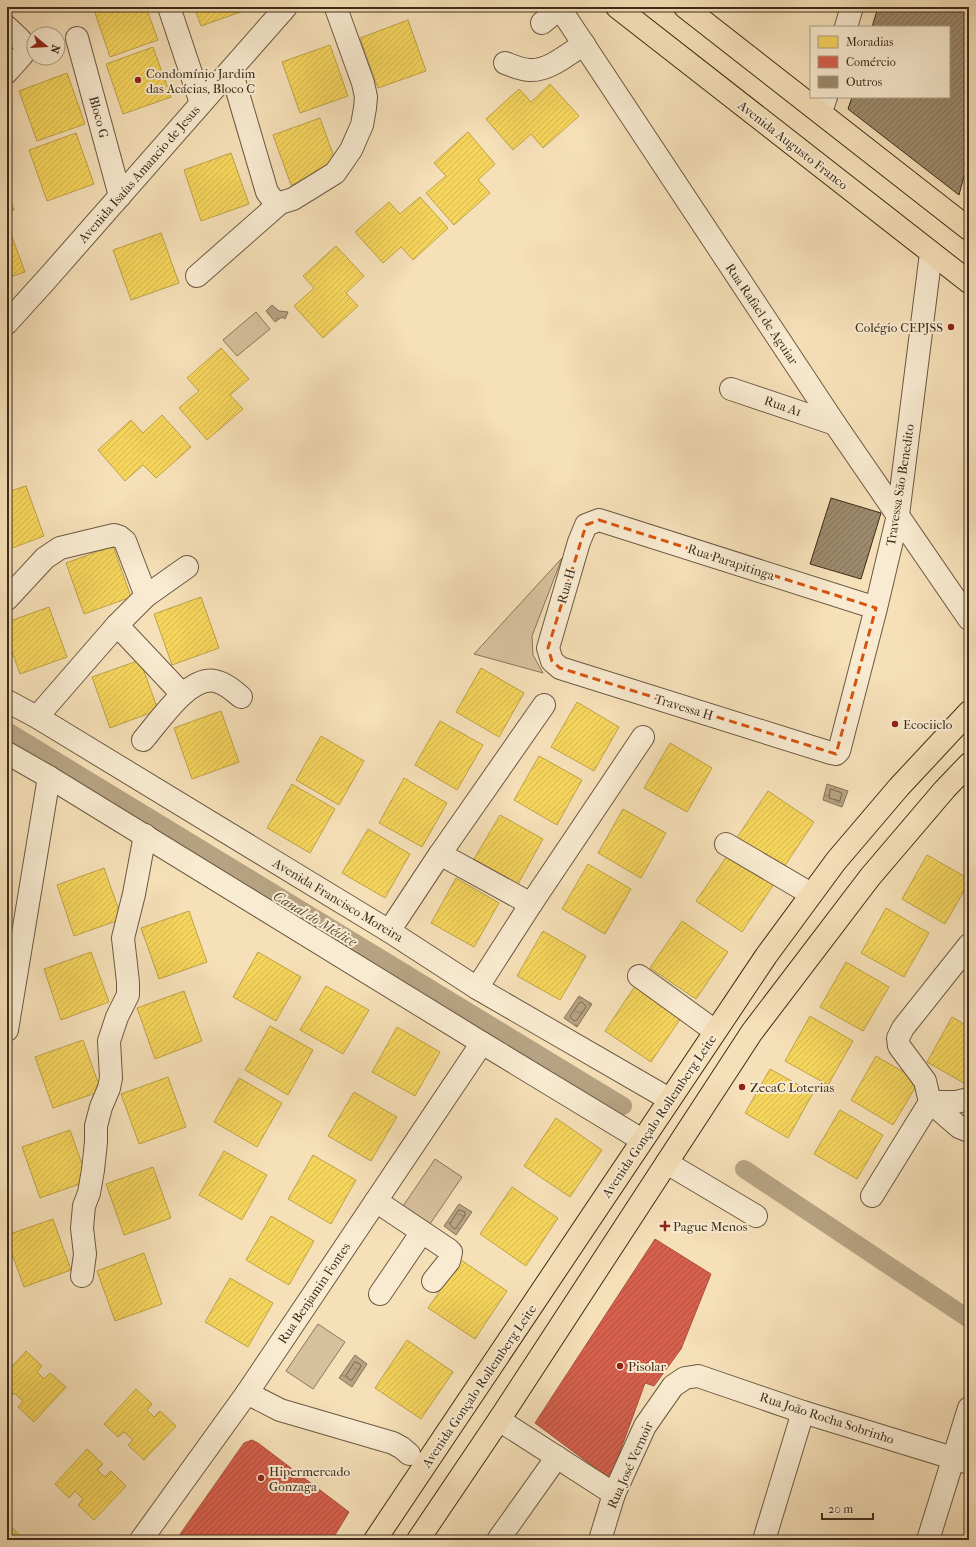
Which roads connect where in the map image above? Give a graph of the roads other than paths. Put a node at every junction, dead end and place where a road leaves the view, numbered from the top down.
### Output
1 (169, 7) edge
2 (617, 7) edge
3 (685, 7) edge
4 (852, 7) edge
5 (336, 8) edge
6 (275, 12) edge
7 (562, 12) edge
8 (846, 26) edge
9 (7, 27) edge
10 (546, 28) dead end
11 (77, 38) dead end
12 (584, 44) junction
13 (505, 63) dead end
14 (231, 70) junction
15 (7, 72) edge
16 (810, 96) edge
17 (813, 98) edge
18 (201, 103) junction
19 (823, 105) edge
20 (120, 196) junction
21 (280, 202) junction
22 (969, 229) edge
23 (931, 253) junction
24 (198, 276) dead end
25 (969, 282) edge
26 (7, 323) edge
27 (730, 389) dead end
28 (835, 424) junction
29 (898, 514) junction
30 (586, 525) joint
31 (187, 566) dead end
32 (146, 596) junction
33 (7, 599) edge
34 (876, 608) junction
35 (969, 619) edge
36 (117, 625) junction
37 (548, 648) joint
38 (182, 694) junction
39 (241, 698) dead end
40 (7, 701) edge
41 (544, 705) dead end
42 (969, 712) edge
43 (37, 718) junction
44 (643, 737) dead end
45 (143, 740) dead end
46 (7, 753) edge
47 (831, 753) joint
48 (969, 764) edge
49 (49, 777) junction
50 (145, 836) junction
51 (726, 844) dead end
52 (440, 854) junction
53 (812, 894) junction
54 (531, 904) junction
55 (389, 932) junction
56 (969, 945) edge
57 (766, 956) junction
58 (13, 963) edge
59 (639, 976) dead end
60 (477, 988) junction
61 (7, 1030) edge
62 (715, 1031) junction
63 (752, 1032) junction
64 (482, 1044) junction
65 (669, 1099) junction
66 (969, 1099) edge
67 (930, 1102) junction
68 (964, 1129) edge
69 (642, 1140) junction
70 (667, 1163) junction
71 (872, 1196) dead end
72 (376, 1201) junction
73 (756, 1216) dead end
74 (422, 1232) junction
75 (82, 1276) dead end
76 (432, 1281) dead end
77 (380, 1294) dead end
78 (685, 1378) joint
79 (247, 1393) junction
80 (969, 1408) edge
81 (803, 1412) junction
82 (499, 1420) junction
83 (409, 1454) dead end
84 (557, 1457) junction
85 (961, 1461) edge
86 (614, 1494) junction
87 (141, 1540) edge
88 (376, 1540) edge
89 (418, 1540) edge
90 (498, 1540) edge
91 (600, 1540) edge
92 (764, 1540) edge
93 (928, 1540) edge

1 - 18 street
2 - 23 main road, Avenida Augusto Franco
3 - 16 main road
4 - 8 street
5 - 21 street
6 - 14 street, Avenida Isaías Amancio de Jesus
7 - 10 street
7 - 12 street, Rua Rafael de Aguiar
9 - 15 street
11 - 20 street, Bloco G
12 - 13 street
12 - 28 street, Rua Rafael de Aguiar
14 - 18 street, Avenida Isaías Amancio de Jesus
14 - 21 street
17 - 19 main road
18 - 20 street, Avenida Isaías Amancio de Jesus
19 - 22 main road
20 - 26 street, Avenida Isaías Amancio de Jesus
21 - 24 street
23 - 25 main road, Avenida Augusto Franco
23 - 29 street, Travessa São Benedito
27 - 28 street, Rua A1
28 - 29 street, Rua Rafael de Aguiar
29 - 34 street, Travessa São Benedito
29 - 35 street, Rua Rafael de Aguiar
30 - 34 street, Rua Parapitinga
30 - 37 street, Rua H
31 - 32 street
32 - 33 street
32 - 36 street
34 - 47 street, Travessa São Benedito
36 - 38 street
36 - 43 street
37 - 47 street, Travessa H
38 - 39 street
38 - 45 street
40 - 43 street, Avenida Francisco Moreira
41 - 52 street
42 - 53 main road, Avenida Gonçalo Rollemberg Leite
43 - 55 street, Avenida Francisco Moreira
44 - 54 street
46 - 49 street
48 - 63 main road
49 - 50 street
49 - 58 street
50 - 64 street
50 - 75 street
51 - 53 street
52 - 54 street
52 - 55 street
53 - 57 main road, Avenida Gonçalo Rollemberg Leite
54 - 60 street
55 - 60 street, Avenida Francisco Moreira
56 - 67 street
57 - 62 main road, Avenida Gonçalo Rollemberg Leite
57 - 63 main road
58 - 61 street
59 - 62 street
60 - 65 street, Avenida Francisco Moreira
62 - 65 main road, Avenida Gonçalo Rollemberg Leite
63 - 70 main road
64 - 69 street
64 - 72 street, Rua Benjamin Fontes
65 - 69 main road, Avenida Gonçalo Rollemberg Leite
66 - 67 street
67 - 68 street
67 - 71 street
69 - 88 main road, Avenida Gonçalo Rollemberg Leite
70 - 73 street
70 - 82 main road
72 - 74 street
72 - 79 street, Rua Benjamin Fontes
74 - 76 street
74 - 77 street
78 - 81 street, Rua João Rocha Sobrinho
78 - 86 street, Rua José Vernoir
79 - 83 street
79 - 87 street, Rua Benjamin Fontes
80 - 85 street
81 - 85 street, Rua João Rocha Sobrinho
81 - 92 street
82 - 84 street
82 - 89 main road
84 - 86 street
84 - 90 street
85 - 93 street
86 - 91 street, Rua José Vernoir

